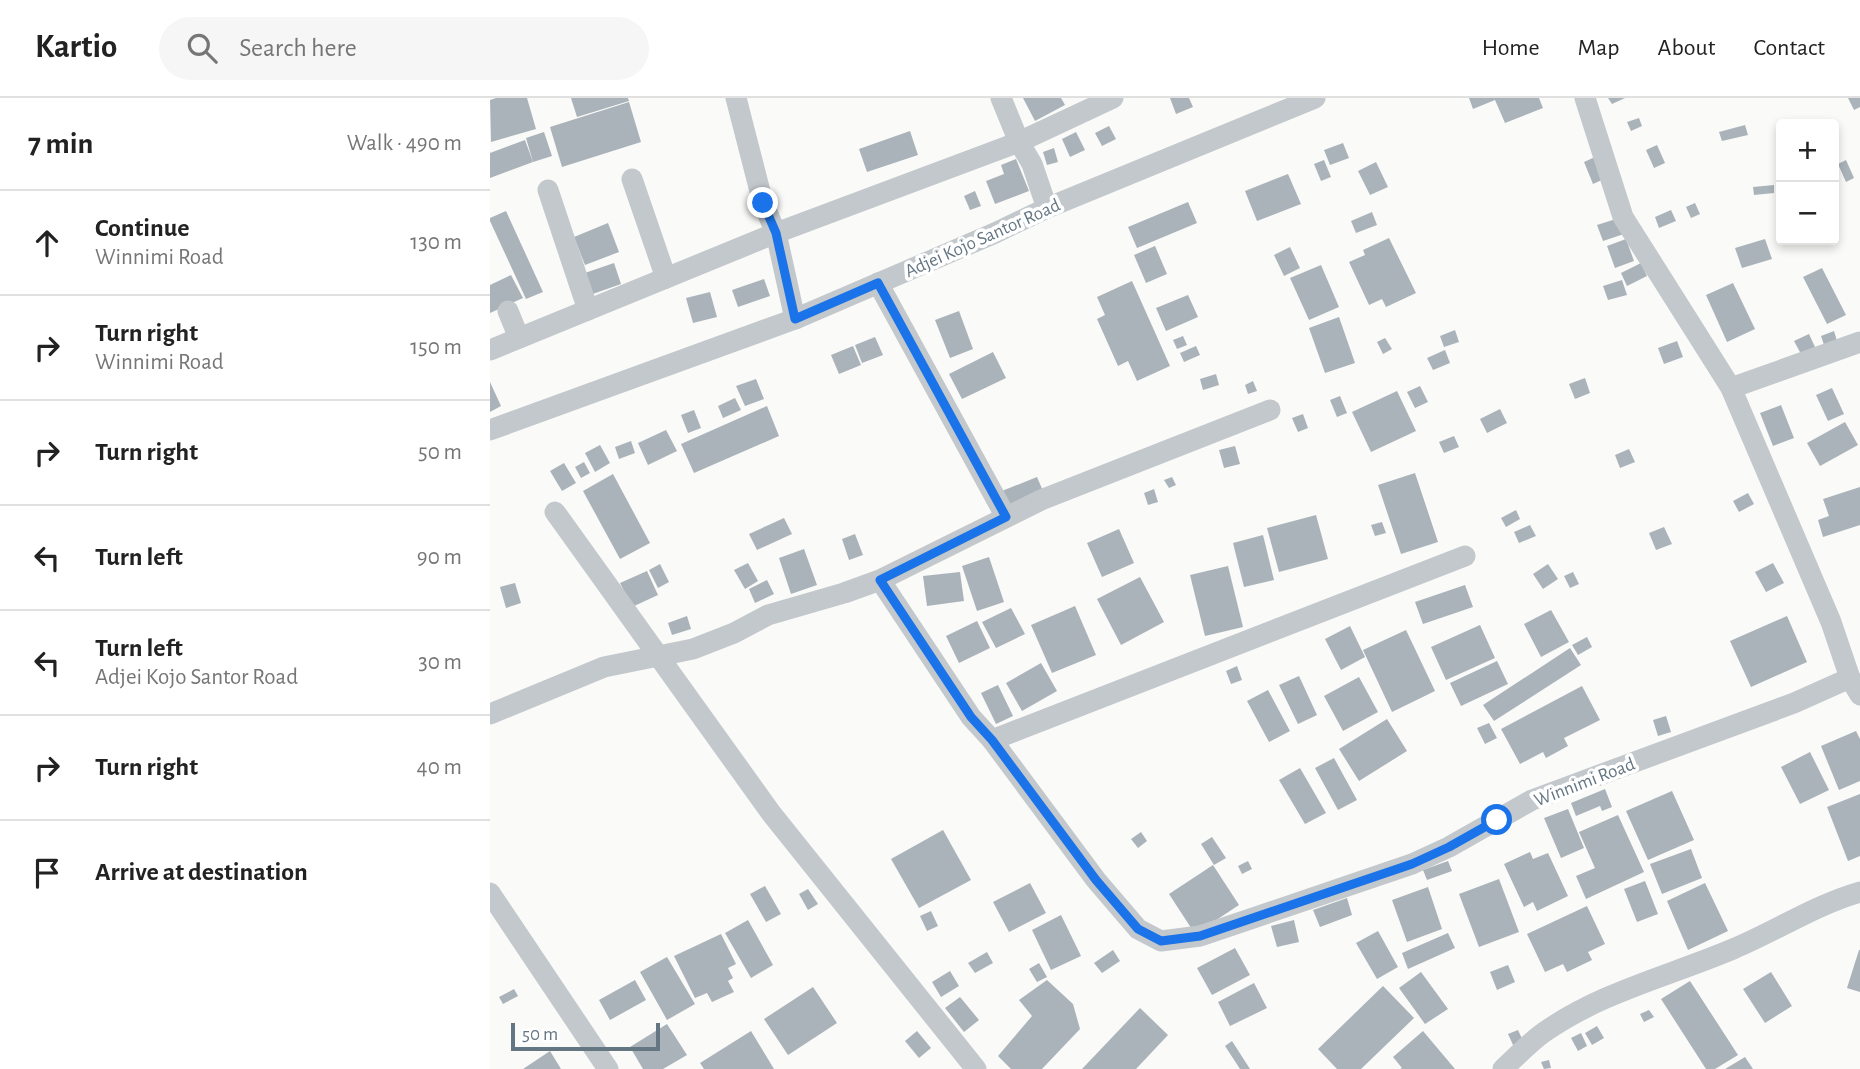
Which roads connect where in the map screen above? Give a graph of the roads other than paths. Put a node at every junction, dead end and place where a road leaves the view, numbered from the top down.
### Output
1 (736, 98) edge
2 (1001, 98) edge
3 (1113, 98) edge
4 (1315, 98) edge
5 (1585, 98) edge
6 (1019, 142) junction
7 (632, 179) dead end
8 (548, 190) dead end
9 (1047, 208) junction
10 (776, 233) junction
11 (666, 278) junction
12 (878, 283) junction
13 (587, 310) junction
14 (508, 311) dead end
15 (795, 319) junction
16 (519, 338) junction
17 (1860, 342) edge
18 (490, 350) edge
19 (1731, 388) junction
20 (1269, 410) dead end
21 (490, 430) edge
22 (555, 512) dead end
23 (1006, 517) junction
24 (1465, 556) dead end
25 (880, 580) junction
26 (657, 657) junction
27 (1855, 687) edge
28 (490, 714) edge
29 (992, 740) junction
30 (1860, 892) edge
31 (490, 893) edge
32 (608, 1069) edge
33 (976, 1069) edge
34 (1503, 1069) edge

1 - 10 street
2 - 6 street
3 - 6 street
4 - 9 street, Adjei Kojo Santor Road
5 - 19 street
6 - 9 street
6 - 10 street
7 - 11 street
8 - 13 street
9 - 12 street, Adjei Kojo Santor Road
10 - 11 street
10 - 15 street
11 - 13 street
12 - 15 street, Adjei Kojo Santor Road
12 - 23 street
13 - 16 street
14 - 16 street
15 - 21 street, Adjei Kojo Santor Road
16 - 18 street
17 - 19 street
19 - 27 street
20 - 23 street
22 - 26 street
23 - 25 street
24 - 29 street
25 - 26 street
25 - 29 street, Winnimi Road
26 - 28 street
26 - 33 street
27 - 29 street, Winnimi Road
30 - 34 street
31 - 32 street

